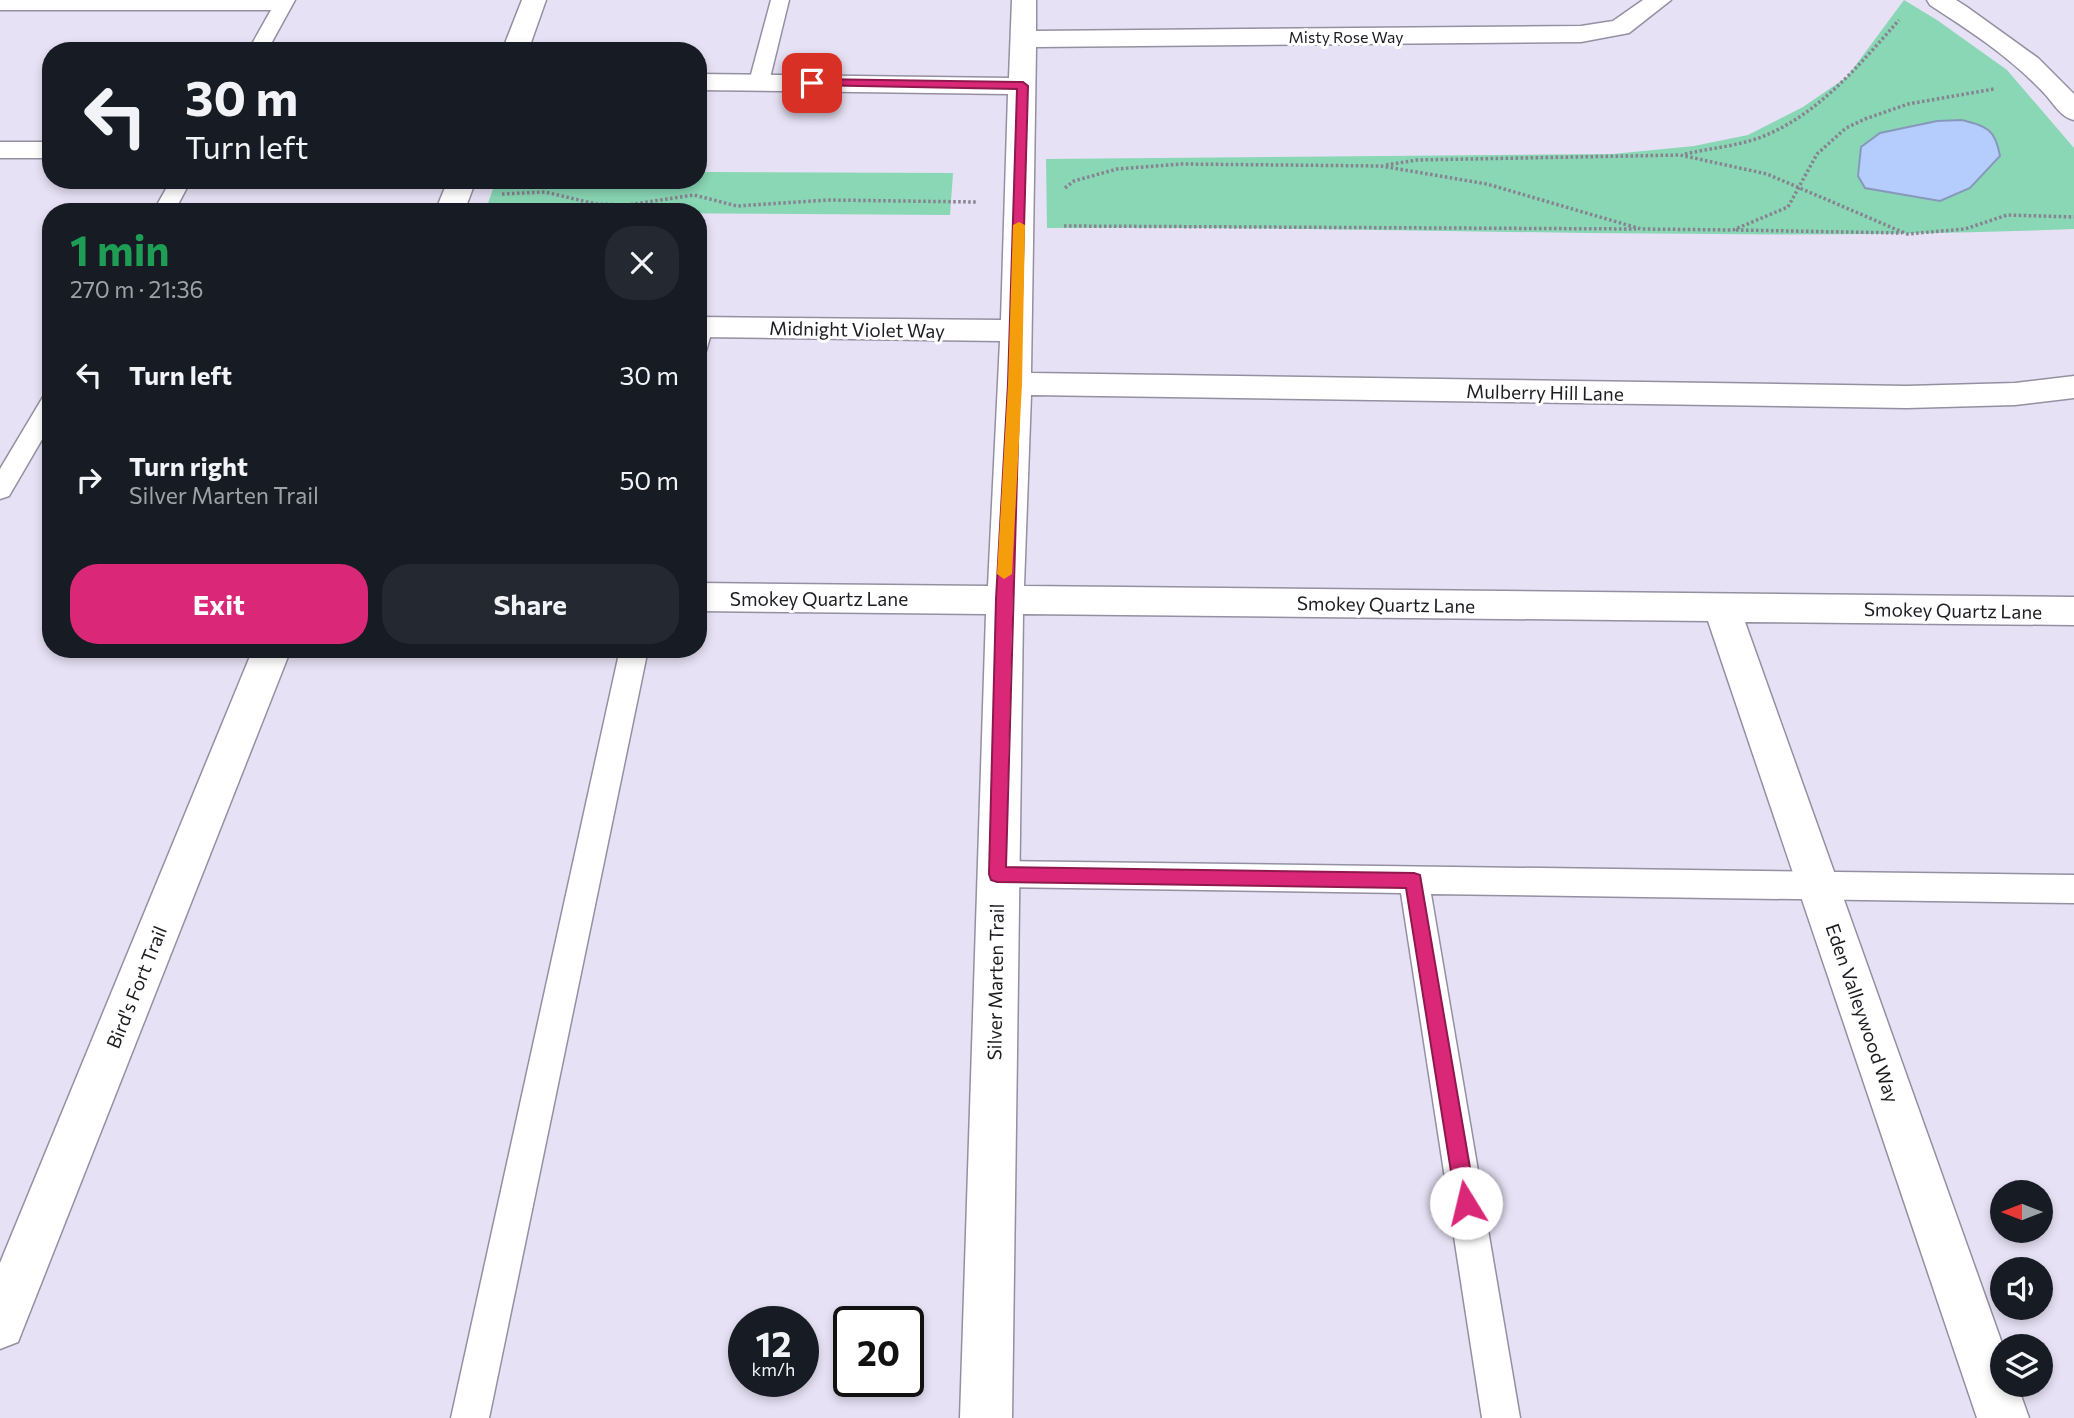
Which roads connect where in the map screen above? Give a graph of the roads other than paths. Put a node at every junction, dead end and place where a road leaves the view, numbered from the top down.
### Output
1 (534, 0) edge
2 (780, 0) edge
3 (1024, 0) edge
4 (1659, 0) edge
5 (1939, 0) edge
6 (285, 2) edge
7 (0, 5) edge
8 (1023, 39) junction
9 (262, 42) edge
10 (519, 42) edge
11 (707, 82) edge
12 (759, 82) junction
13 (1023, 86) junction
14 (2074, 113) edge
15 (0, 150) edge
16 (42, 150) edge
17 (1015, 331) junction
18 (707, 333) edge
19 (1015, 384) junction
20 (2074, 387) edge
21 (42, 418) edge
22 (0, 490) edge
23 (707, 597) edge
24 (1003, 599) junction
25 (1722, 608) junction
26 (2074, 611) edge
27 (268, 658) edge
28 (632, 658) edge
29 (997, 874) junction
30 (1414, 880) junction
31 (1819, 886) junction
32 (2074, 889) edge
33 (0, 1324) edge
34 (470, 1418) edge
35 (986, 1418) edge
36 (1501, 1418) edge
37 (2003, 1418) edge

1 - 10 street
2 - 12 lane
3 - 8 street, Silver Marten Trail
4 - 8 street, Misty Rose Way
5 - 14 street
6 - 7 lane
6 - 9 lane
8 - 13 street, Silver Marten Trail
11 - 12 street
12 - 13 street
13 - 17 street, Silver Marten Trail
15 - 16 street
17 - 18 street, Midnight Violet Way
17 - 19 street, Silver Marten Trail
19 - 20 street, Mulberry Hill Lane
19 - 24 street, Silver Marten Trail
21 - 22 lane
23 - 24 street, Smokey Quartz Lane
24 - 25 street, Smokey Quartz Lane
24 - 29 street, Silver Marten Trail
25 - 26 street, Smokey Quartz Lane
25 - 31 street, Eden Valleywood Way
27 - 33 street, Bird's Fort Trail
28 - 34 lane
29 - 30 lane
29 - 35 street, Silver Marten Trail
30 - 31 lane
30 - 36 lane
31 - 32 lane
31 - 37 street, Eden Valleywood Way

